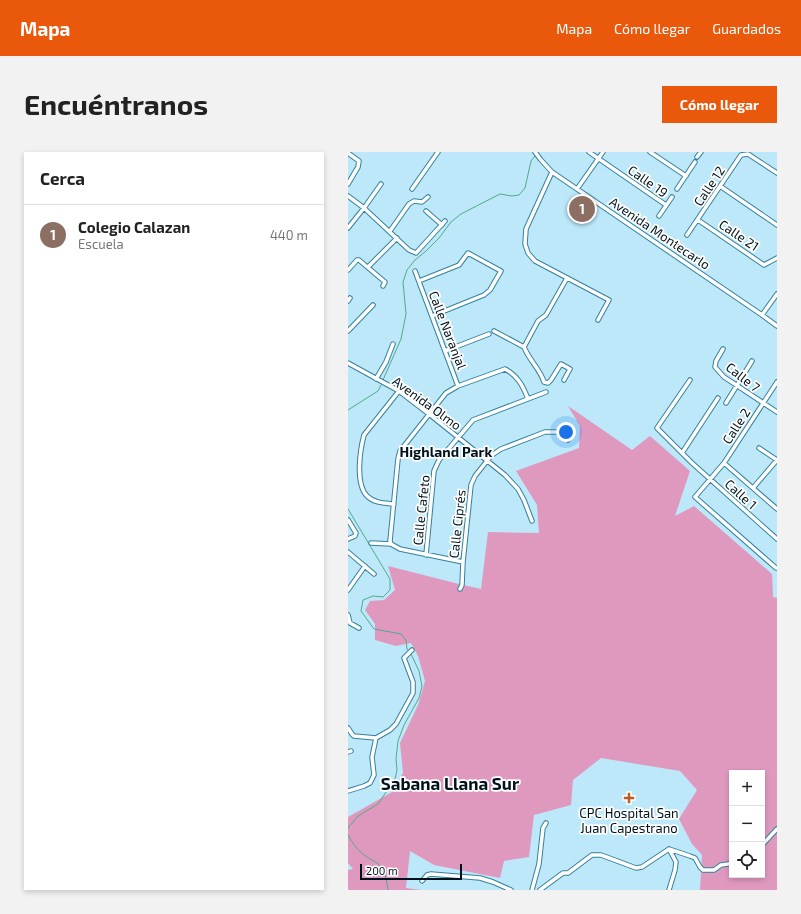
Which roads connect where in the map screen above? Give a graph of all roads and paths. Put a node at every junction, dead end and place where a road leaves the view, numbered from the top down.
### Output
1 (438, 152) edge
2 (535, 152) edge
3 (589, 152) edge
4 (602, 152) edge
5 (650, 152) edge
6 (701, 152) edge
7 (348, 153) edge
8 (748, 153) edge
9 (697, 157) dead end
10 (598, 158) junction
11 (695, 162) dead end
12 (552, 172) junction
13 (777, 173) edge
14 (686, 176) junction
15 (348, 184) edge
16 (381, 184) dead end
17 (720, 186) junction
18 (677, 188) dead end
19 (412, 189) dead end
20 (577, 189) junction
21 (348, 196) edge
22 (428, 197) dead end
23 (672, 197) dead end
24 (666, 205) junction
25 (364, 208) junction
26 (426, 211) dead end
27 (658, 216) dead end
28 (698, 220) junction
29 (445, 221) dead end
30 (442, 225) junction
31 (777, 225) edge
32 (348, 228) edge
33 (390, 231) junction
34 (687, 235) dead end
35 (397, 238) junction
36 (777, 258) edge
37 (368, 267) junction
38 (348, 270) edge
39 (415, 271) dead end
40 (566, 278) junction
41 (419, 281) junction
42 (383, 286) dead end
43 (777, 294) edge
44 (373, 305) dead end
45 (762, 314) junction
46 (432, 316) junction
47 (598, 320) dead end
48 (777, 326) edge
49 (348, 331) edge
50 (494, 331) dead end
51 (489, 334) dead end
52 (393, 344) dead end
53 (524, 347) junction
54 (723, 348) dead end
55 (445, 351) junction
56 (752, 362) dead end
57 (348, 363) edge
58 (376, 379) junction
59 (564, 380) dead end
60 (690, 380) dead end
61 (777, 382) edge
62 (458, 386) junction
63 (736, 386) junction
64 (399, 391) junction
65 (546, 392) dead end
66 (718, 398) dead end
67 (528, 399) junction
68 (726, 403) dead end
69 (763, 403) junction
70 (777, 412) edge
71 (429, 414) junction
72 (458, 438) junction
73 (568, 440) dead end
74 (759, 448) dead end
75 (682, 453) junction
76 (777, 460) edge
77 (487, 461) junction
78 (724, 463) junction
79 (710, 479) junction
80 (753, 488) junction
81 (394, 504) junction
82 (777, 508) edge
83 (348, 520) edge
84 (532, 521) dead end
85 (348, 539) edge
86 (777, 539) edge
87 (371, 543) dead end
88 (391, 544) junction
89 (348, 552) edge
90 (426, 554) junction
91 (463, 562) junction
92 (365, 566) junction
93 (775, 567) edge
94 (374, 574) dead end
95 (460, 589) dead end
96 (348, 590) edge
97 (348, 615) edge
98 (358, 628) dead end
99 (412, 650) dead end
100 (348, 728) edge
101 (376, 738) junction
102 (348, 791) edge
103 (546, 823) dead end
104 (777, 829) edge
105 (765, 842) edge
106 (669, 849) junction
107 (729, 864) edge
108 (422, 882) dead end
109 (511, 890) edge
110 (532, 890) edge
111 (540, 890) edge
112 (669, 890) edge

1 - 19 street
2 - 12 street, Avenida Montecarlo
3 - 10 street, Calle 19
4 - 10 street
5 - 14 street
6 - 9 street
7 - 15 street
8 - 13 street
8 - 17 street, Calle 12
10 - 20 street
10 - 24 street, Calle 19
11 - 14 street
12 - 20 street, Avenida Montecarlo
12 - 40 street
14 - 18 street
16 - 25 street
17 - 28 street, Calle 12
17 - 31 street
20 - 45 street, Avenida Montecarlo
21 - 25 street
22 - 33 street
23 - 24 street
24 - 27 street, Calle 19
25 - 32 street
25 - 33 street
26 - 30 street
28 - 34 street, Calle 12
28 - 36 street, Calle 21
29 - 30 street
30 - 35 street
33 - 35 street
35 - 37 street
37 - 38 street
37 - 42 street
39 - 41 street, Calle Naranjal
40 - 47 street
40 - 53 street
41 - 46 street, Calle Naranjal
41 - 46 street
43 - 45 street
44 - 49 street
45 - 48 street, Avenida Montecarlo
46 - 55 street, Calle Naranjal
50 - 53 street
51 - 55 street
52 - 58 street
53 - 59 street
54 - 63 street, Calle 7
55 - 62 street, Calle Naranjal
56 - 63 street
57 - 58 street, Avenida Olmo
58 - 64 street, Avenida Olmo
60 - 75 street, Calle 1
61 - 69 street, Calle 2
62 - 67 street
62 - 71 street
63 - 68 street
63 - 69 street, Calle 7
64 - 71 street, Avenida Olmo
64 - 81 street
65 - 67 street, Calle Cafeto
66 - 75 street
67 - 72 street, Calle Cafeto
69 - 70 street, Calle 7
69 - 78 street, Calle 2
71 - 72 street, Avenida Olmo
71 - 81 street
72 - 77 street, Avenida Olmo
72 - 90 street, Calle Cafeto
73 - 77 street, Calle Ciprés
74 - 76 street
75 - 79 street, Calle 1
76 - 80 street
77 - 84 street, Avenida Olmo
77 - 91 street, Calle Ciprés
78 - 79 street, Calle 2
78 - 80 street
79 - 86 street, Calle 1
79 - 93 street, Calle 2
80 - 82 street
81 - 88 street
83 - 85 street
87 - 88 street
88 - 90 street
89 - 92 street
90 - 91 street
91 - 95 street, Calle Ciprés
92 - 94 street
92 - 96 street
97 - 98 street
99 - 101 street
100 - 101 street
101 - 102 street
103 - 110 street
104 - 105 street
106 - 107 street
106 - 111 street
106 - 112 street
108 - 109 street

